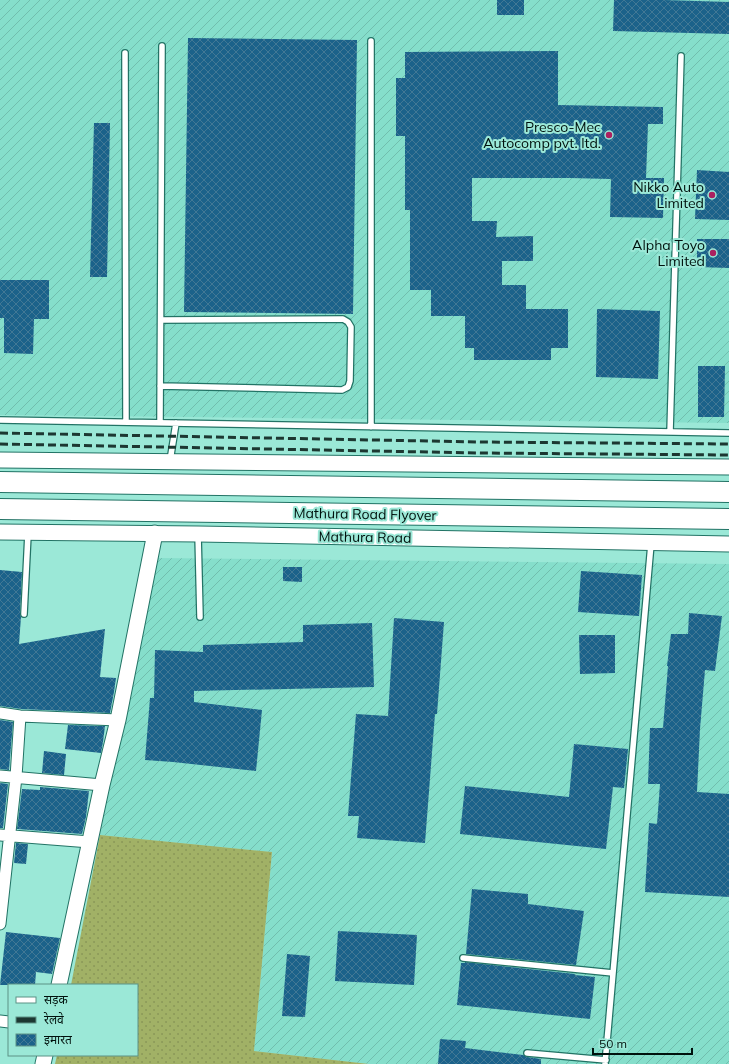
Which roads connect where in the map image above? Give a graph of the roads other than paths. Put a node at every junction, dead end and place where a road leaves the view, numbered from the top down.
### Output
1 (371, 42) dead end
2 (162, 46) dead end
3 (125, 53) dead end
4 (681, 56) dead end
5 (161, 320) junction
6 (160, 386) junction
7 (0, 420) edge
8 (126, 422) junction
9 (160, 423) junction
10 (176, 423) junction
11 (371, 427) junction
12 (670, 432) junction
13 (729, 433) edge
14 (0, 460) edge
15 (170, 462) junction
16 (729, 468) edge
17 (0, 482) edge
18 (729, 492) edge
19 (0, 509) edge
20 (729, 519) edge
21 (0, 532) edge
22 (28, 532) junction
23 (155, 534) junction
24 (198, 534) junction
25 (651, 542) junction
26 (729, 544) edge
27 (24, 614) dead end
28 (200, 617) dead end
29 (0, 713) edge
30 (20, 716) junction
31 (118, 720) junction
32 (0, 776) edge
33 (16, 777) junction
34 (102, 785) junction
35 (5, 835) edge
36 (90, 842) junction
37 (0, 924) edge
38 (463, 958) dead end
39 (613, 973) junction
40 (59, 984) edge
41 (527, 1053) dead end
42 (606, 1062) edge

1 - 11 lane
2 - 5 lane
3 - 8 lane
4 - 12 lane
5 - 6 lane
5 - 6 lane
6 - 9 lane
7 - 8 lane
8 - 9 lane
9 - 10 lane
10 - 11 lane
10 - 15 lane
11 - 12 lane
12 - 13 lane
14 - 15 main road
15 - 16 main road
17 - 18 highway, Mathura Road Flyover
19 - 20 highway, Mathura Road Flyover
21 - 22 main road, Mathura Road
22 - 23 main road, Mathura Road
22 - 27 lane
23 - 24 main road, Mathura Road
23 - 31 main road
24 - 25 main road, Mathura Road
24 - 28 lane
25 - 26 main road, Mathura Road
25 - 39 lane
29 - 30 street
30 - 31 street
30 - 33 street
31 - 34 main road
32 - 33 street
33 - 34 street
33 - 35 street
34 - 36 main road
35 - 36 street
35 - 37 street
36 - 40 main road
38 - 39 lane
39 - 42 lane
41 - 42 lane

